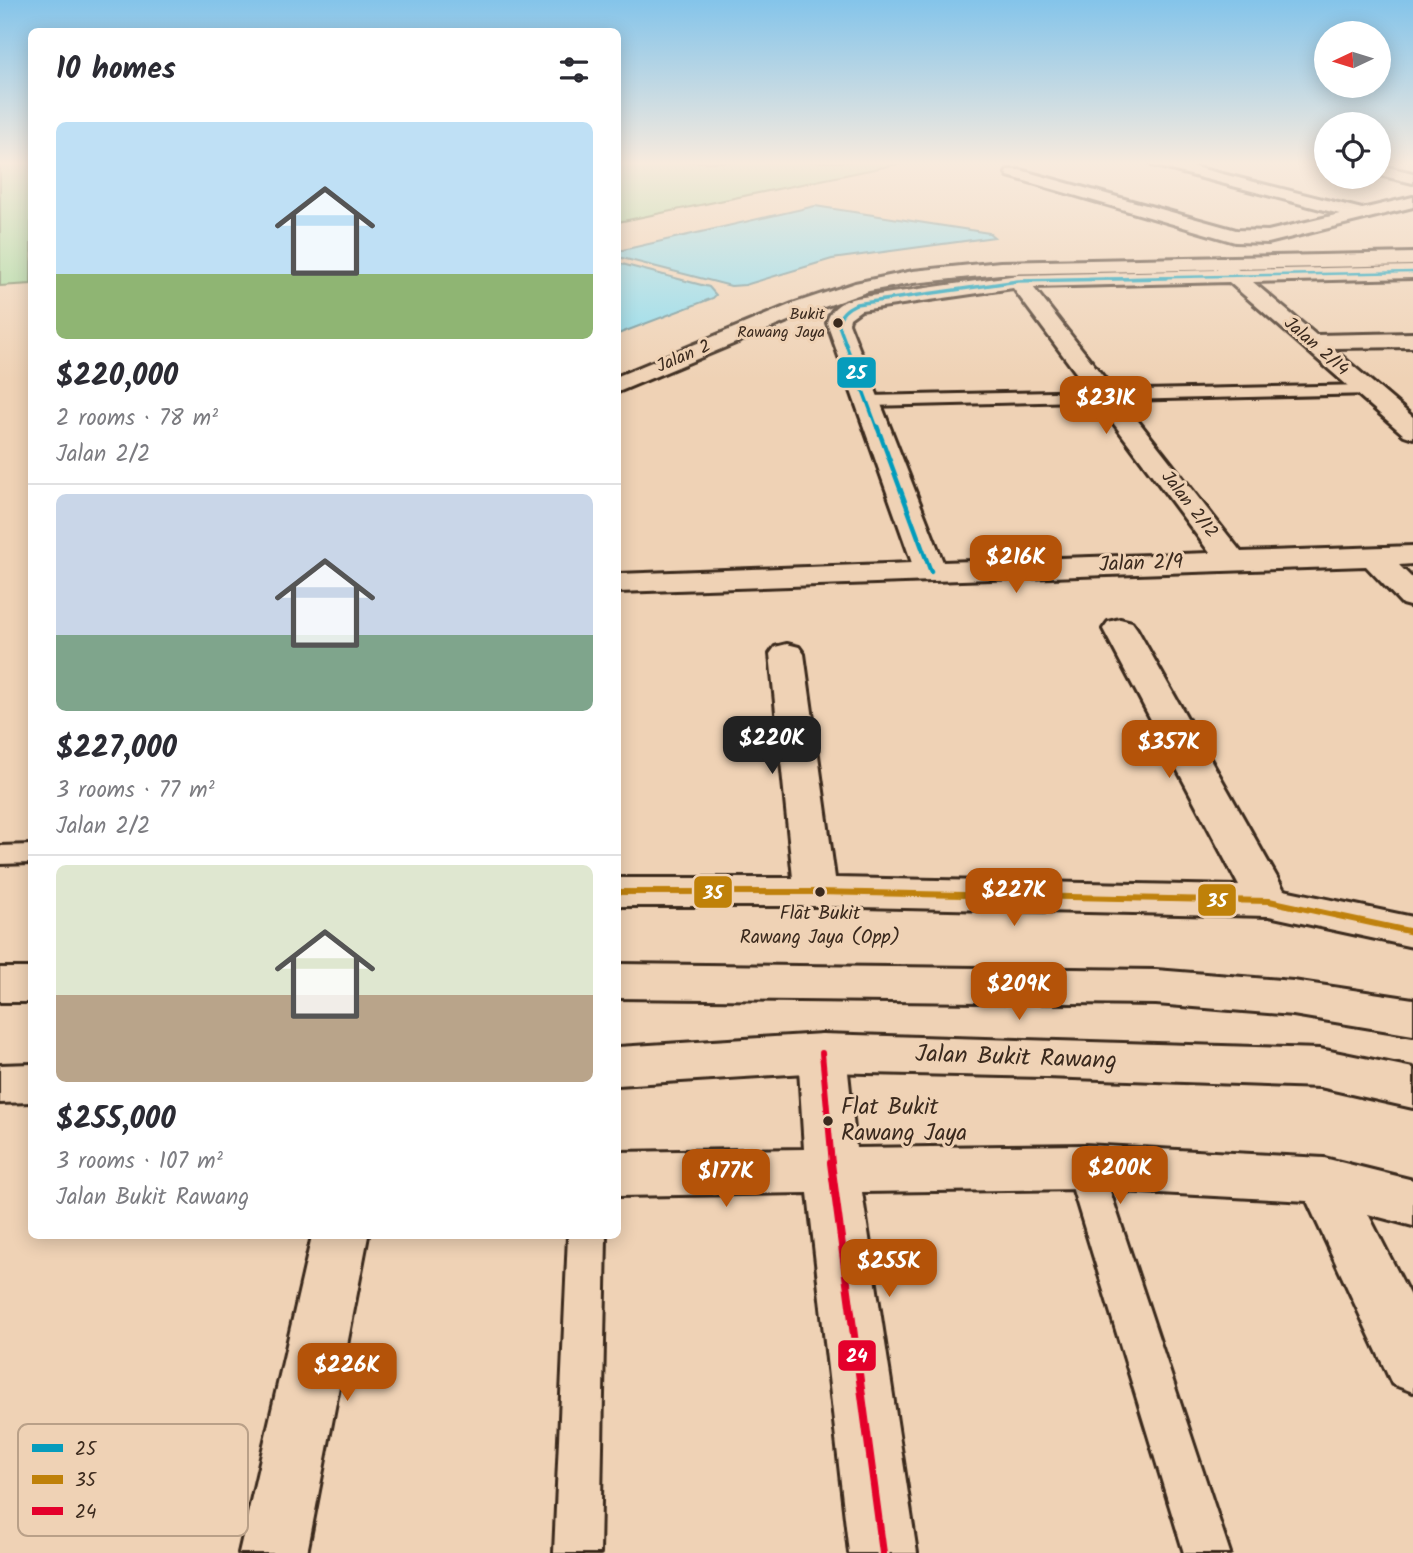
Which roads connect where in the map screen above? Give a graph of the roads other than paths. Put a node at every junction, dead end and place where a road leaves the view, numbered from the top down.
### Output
1 (1230, 234) edge
2 (1279, 234) edge
3 (1413, 259) edge
4 (1227, 270) junction
5 (1413, 272) edge
6 (1018, 281) junction
7 (1413, 340) edge
8 (1311, 342) junction
9 (621, 384) edge
10 (1366, 390) junction
11 (1106, 397) junction
12 (869, 401) junction
13 (1413, 430) edge
14 (1413, 555) edge
15 (1374, 556) junction
16 (1233, 561) junction
17 (931, 572) junction
18 (621, 583) edge
19 (1413, 597) edge
20 (1121, 629) dead end
21 (787, 654) dead end
22 (28, 854) edge
23 (0, 855) edge
24 (621, 892) edge
25 (816, 892) junction
26 (1269, 901) junction
27 (1413, 932) edge
28 (621, 981) edge
29 (0, 985) edge
30 (28, 985) edge
31 (1413, 1017) edge
32 (822, 1053) junction
33 (621, 1066) edge
34 (28, 1083) edge
35 (0, 1084) edge
36 (1413, 1088) edge
37 (1084, 1167) junction
38 (832, 1170) junction
39 (621, 1174) edge
40 (1324, 1180) junction
41 (1413, 1203) edge
42 (339, 1239) edge
43 (587, 1239) edge
44 (1413, 1364) edge
45 (273, 1553) edge
46 (577, 1553) edge
47 (883, 1553) edge
48 (1207, 1553) edge

1 - 2 street
3 - 4 street, Jalan 2
4 - 5 street
4 - 6 street
4 - 8 street, Jalan 2/14
4 - 9 street, Jalan 2
6 - 11 street, Jalan 2/12
6 - 12 street
7 - 8 street
8 - 10 street, Jalan 2/14
10 - 11 lane
10 - 13 street, Jalan 2/14
11 - 12 lane
11 - 16 street, Jalan 2/12
12 - 17 street
14 - 15 street, Jalan 2/9
15 - 16 street, Jalan 2/9
15 - 19 street
16 - 17 street, Jalan 2/9
17 - 18 street, Jalan 2/9
20 - 26 street
21 - 25 street
22 - 23 lane
24 - 25 street
25 - 26 street
26 - 27 street
28 - 31 street
29 - 30 street
32 - 33 street, Jalan Bukit Rawang
32 - 36 street, Jalan Bukit Rawang
32 - 38 street
34 - 35 street
37 - 38 street
37 - 40 street
37 - 48 lane
38 - 39 street
38 - 47 street
40 - 41 street
40 - 44 street
42 - 45 street
43 - 46 lane

